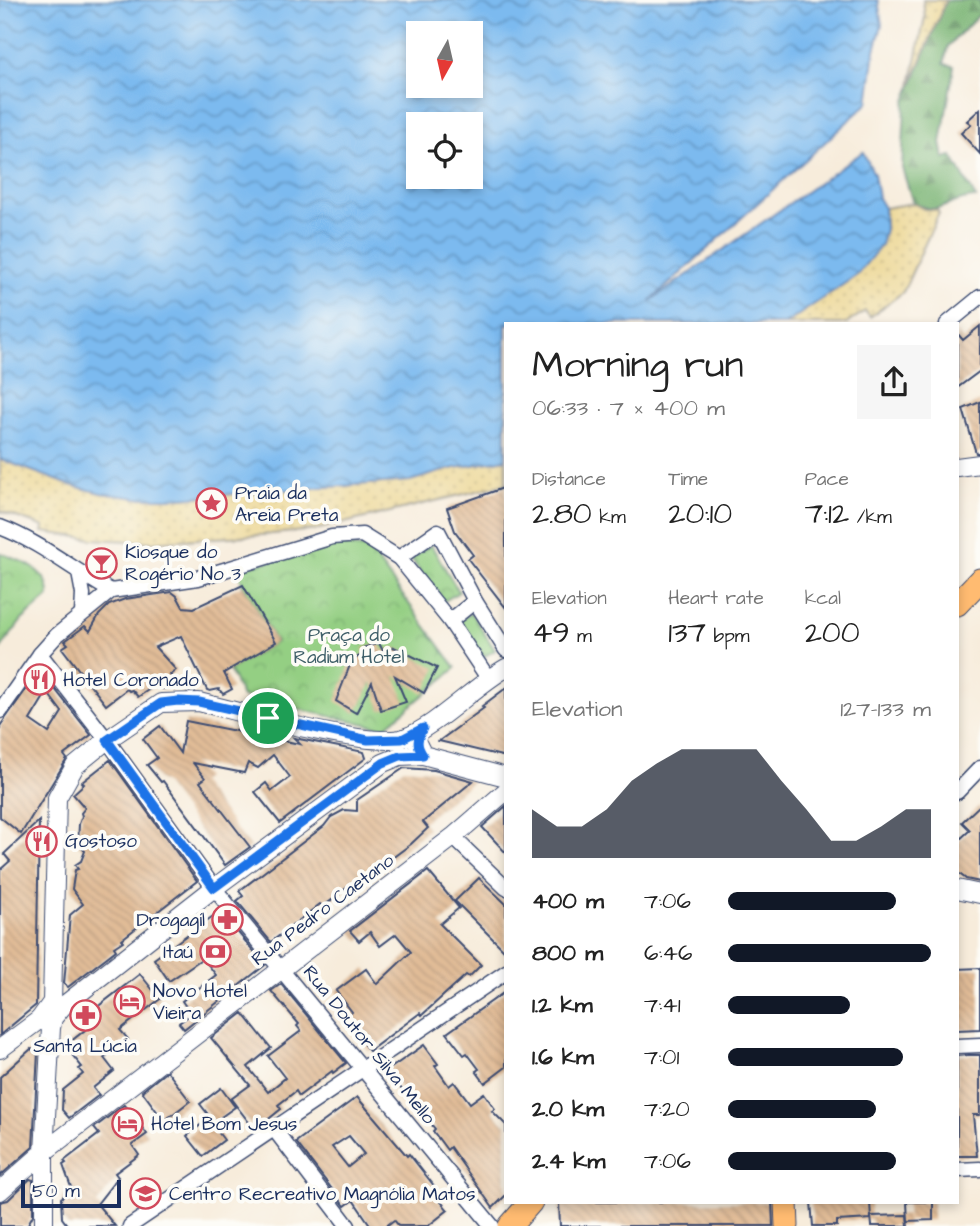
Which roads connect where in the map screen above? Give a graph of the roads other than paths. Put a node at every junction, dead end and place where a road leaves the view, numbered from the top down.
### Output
1 (980, 297) edge
2 (949, 322) edge
3 (980, 464) edge
4 (959, 467) edge
5 (0, 527) edge
6 (399, 558) junction
7 (79, 573) junction
8 (980, 580) edge
9 (111, 591) junction
10 (475, 601) junction
11 (959, 602) edge
12 (82, 613) junction
13 (450, 621) junction
14 (504, 647) edge
15 (40, 654) junction
16 (504, 669) edge
17 (488, 678) junction
18 (0, 711) edge
19 (423, 728) junction
20 (107, 740) junction
21 (368, 740) junction
22 (423, 755) junction
23 (383, 763) junction
24 (980, 768) edge
25 (504, 776) edge
26 (959, 790) edge
27 (504, 793) edge
28 (453, 837) junction
29 (504, 886) edge
30 (214, 888) junction
31 (959, 889) edge
32 (980, 894) edge
33 (281, 968) junction
34 (504, 973) edge
35 (57, 1004) junction
36 (45, 1024) junction
37 (980, 1045) edge
38 (959, 1046) edge
39 (0, 1049) edge
40 (364, 1069) junction
41 (274, 1129) junction
42 (44, 1152) junction
43 (980, 1169) edge
44 (959, 1170) edge
45 (0, 1191) edge
46 (529, 1204) edge
47 (786, 1204) edge
48 (44, 1225) edge
49 (130, 1226) edge
50 (348, 1226) edge
51 (492, 1226) edge
52 (510, 1226) edge
53 (787, 1226) edge

1 - 2 street
3 - 4 street
5 - 7 street
6 - 9 street
6 - 10 street
6 - 13 street
7 - 9 street
7 - 12 street
8 - 11 main road
9 - 12 street
10 - 13 street
10 - 14 street
12 - 15 street
13 - 17 street
15 - 18 street
15 - 20 street, Rua Doutor Silva Mello
16 - 17 street
17 - 19 street
19 - 21 street
19 - 22 street
20 - 21 street
20 - 30 street, Rua Doutor Silva Mello
20 - 35 street
21 - 23 street
22 - 23 street
22 - 25 street
23 - 30 street
24 - 26 street
27 - 28 street, Rua Pedro Caetano
28 - 29 street
28 - 33 street, Rua Pedro Caetano
30 - 33 street, Rua Doutor Silva Mello
30 - 35 street
31 - 32 street
33 - 40 street, Rua Doutor Silva Mello
33 - 42 street, Rua Pedro Caetano
34 - 40 street
35 - 36 street
36 - 39 street
36 - 42 street
37 - 38 street
40 - 41 street
40 - 51 street, Rua Doutor Silva Mello
41 - 49 street
41 - 50 street
42 - 45 street, Rua Pedro Caetano
42 - 48 street
43 - 44 street
46 - 52 main road
47 - 53 main road

